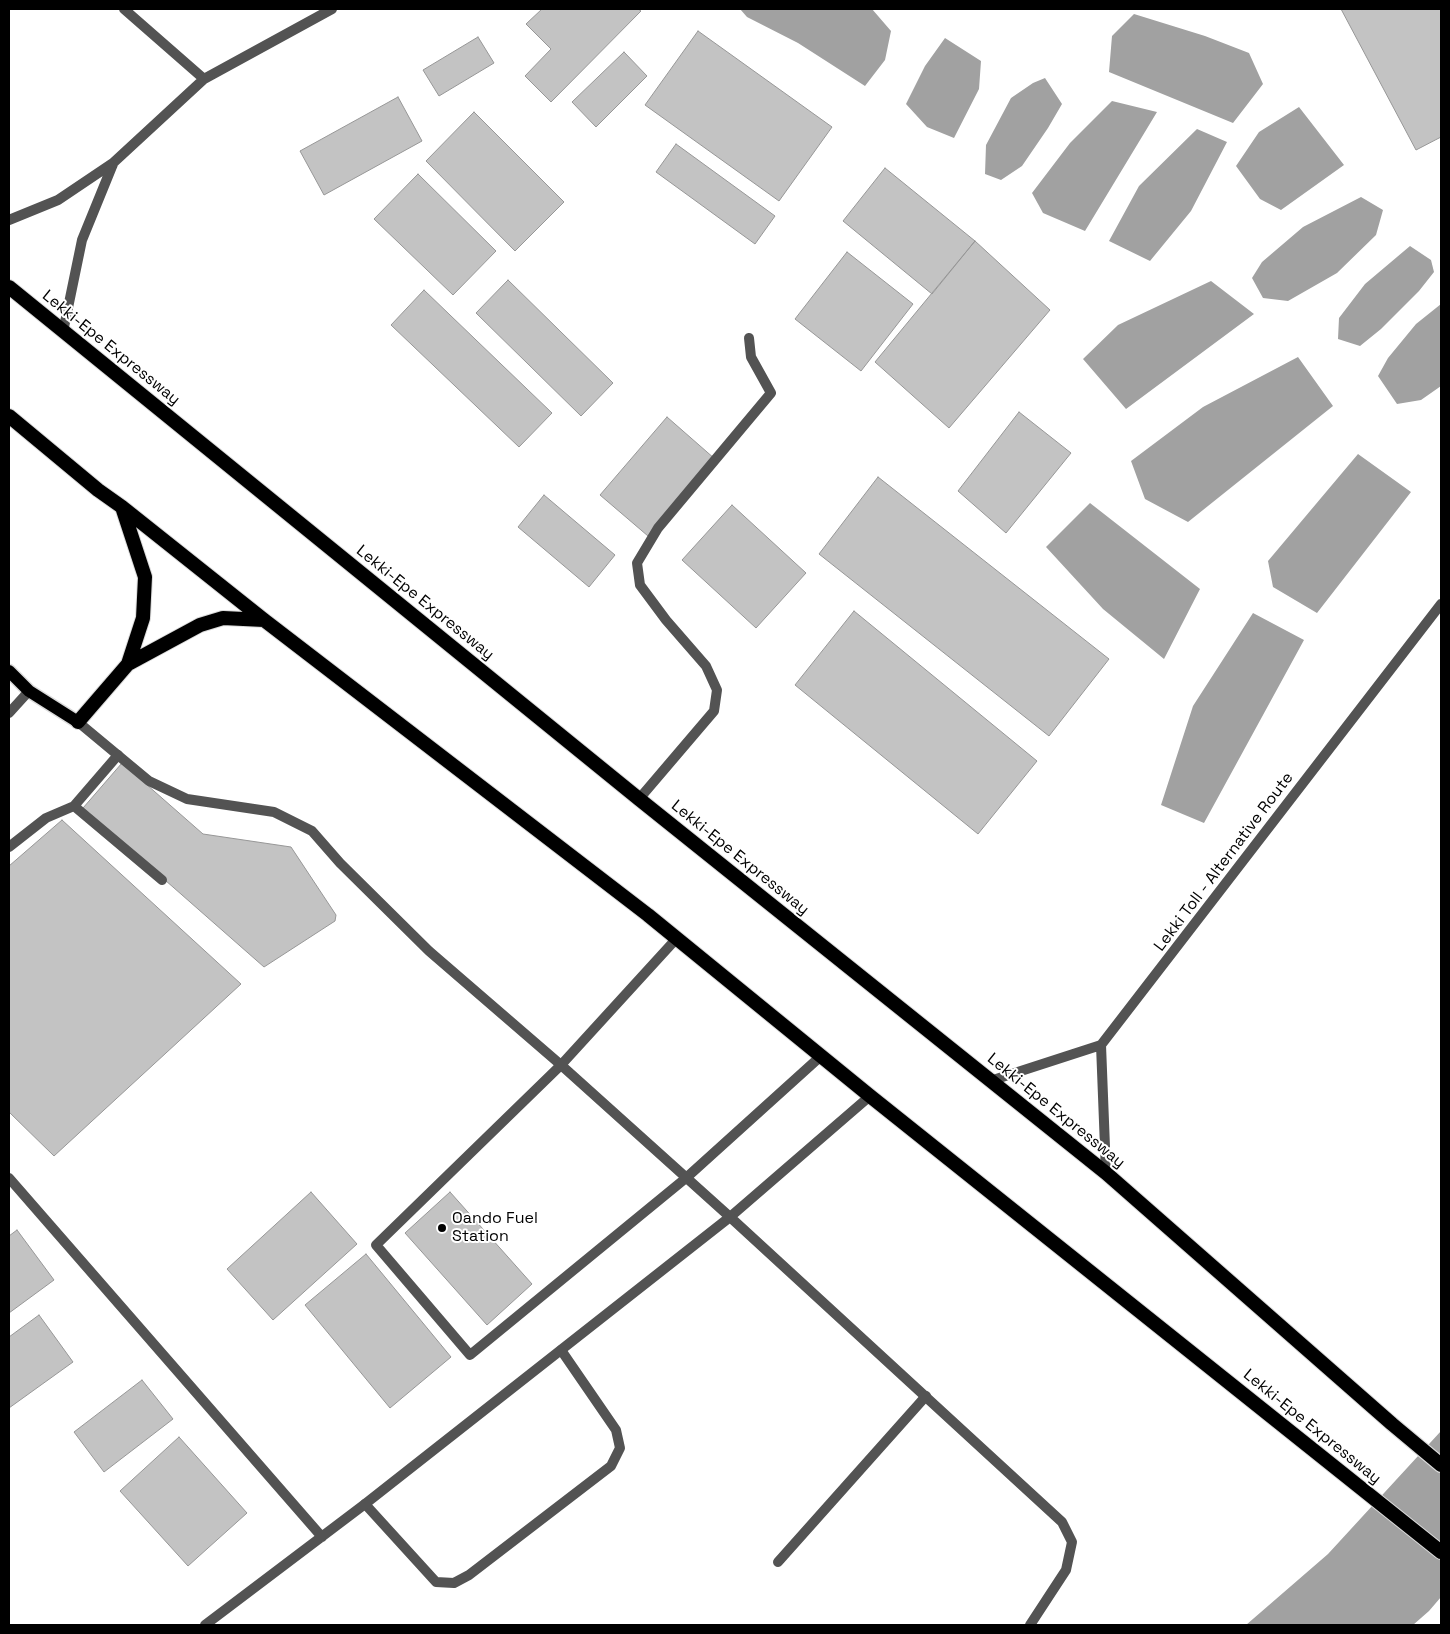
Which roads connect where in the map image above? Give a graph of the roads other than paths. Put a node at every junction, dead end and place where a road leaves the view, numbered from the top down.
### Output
1 (124, 9) edge
2 (332, 9) edge
3 (204, 79) junction
4 (114, 163) junction
5 (9, 220) edge
6 (9, 287) edge
7 (63, 332) junction
8 (749, 338) dead end
9 (9, 416) edge
10 (122, 507) junction
11 (1441, 604) edge
12 (264, 620) junction
13 (128, 664) junction
14 (9, 671) edge
15 (29, 692) junction
16 (9, 713) edge
17 (78, 722) junction
18 (118, 755) junction
19 (639, 799) junction
20 (74, 806) junction
21 (9, 847) edge
22 (162, 880) dead end
23 (677, 938) junction
24 (1101, 1045) junction
25 (821, 1056) junction
26 (561, 1065) junction
27 (990, 1081) junction
28 (870, 1096) junction
29 (1106, 1173) junction
30 (9, 1178) edge
31 (686, 1178) junction
32 (730, 1217) junction
33 (561, 1350) junction
34 (926, 1396) junction
35 (1441, 1465) edge
36 (365, 1504) junction
37 (322, 1537) junction
38 (1441, 1552) edge
39 (778, 1562) dead end
40 (204, 1625) edge
41 (1030, 1625) edge

1 - 3 street
2 - 3 street
3 - 4 street
4 - 5 street
4 - 7 street
6 - 7 highway, Lekki-Epe Expressway
7 - 19 highway, Lekki-Epe Expressway
8 - 19 street
9 - 10 highway, Lekki-Epe Expressway
10 - 12 highway, Lekki-Epe Expressway
10 - 13 highway
11 - 24 street, Lekki Toll - Alternative Route
12 - 13 highway
12 - 23 highway, Lekki-Epe Expressway
13 - 17 highway
14 - 15 main road
15 - 16 street
15 - 17 main road
17 - 18 street
18 - 20 street
18 - 26 street
19 - 27 highway, Lekki-Epe Expressway
20 - 21 street
20 - 22 street
23 - 25 highway, Lekki-Epe Expressway
23 - 26 street
24 - 27 street
24 - 29 street
25 - 28 highway, Lekki-Epe Expressway
25 - 31 street
26 - 31 street
26 - 31 street
27 - 29 highway, Lekki-Epe Expressway
28 - 32 street
28 - 38 highway, Lekki-Epe Expressway
29 - 35 highway, Lekki-Epe Expressway
30 - 37 street
31 - 32 street
32 - 33 street
32 - 34 street
33 - 36 street
33 - 36 street
34 - 39 street
34 - 41 street
36 - 37 street
37 - 40 street

